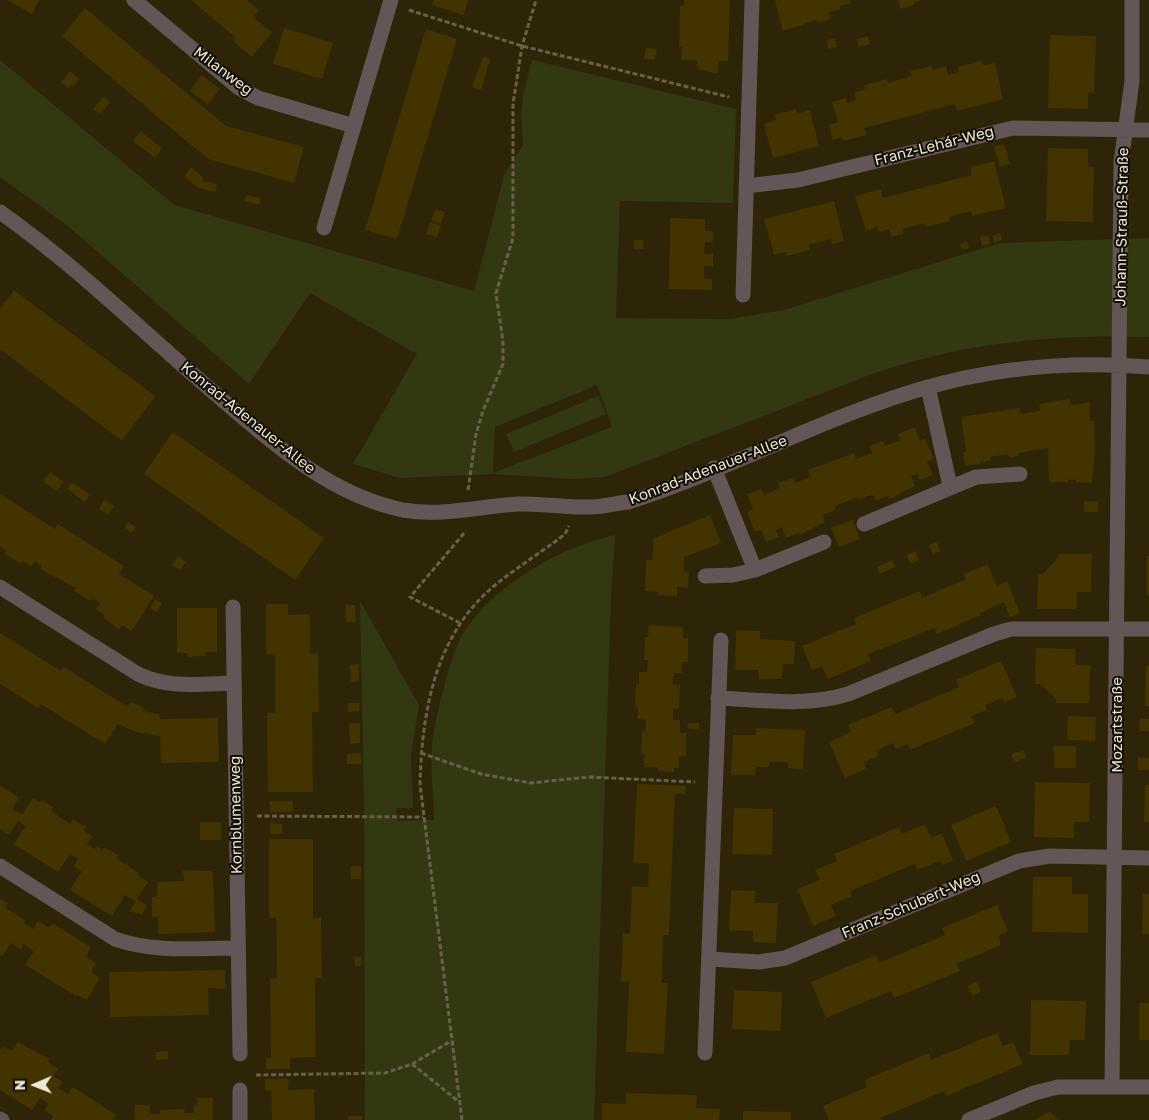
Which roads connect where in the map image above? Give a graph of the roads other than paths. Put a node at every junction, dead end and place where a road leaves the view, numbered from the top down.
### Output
1 (134, 0) edge
2 (752, 0) edge
3 (1132, 0) edge
4 (390, 2) edge
5 (354, 126) junction
6 (1125, 129) junction
7 (1149, 130) edge
8 (746, 186) junction
9 (0, 212) edge
10 (324, 228) dead end
11 (743, 295) dead end
12 (1120, 365) junction
13 (1149, 367) edge
14 (928, 387) junction
15 (714, 468) junction
16 (1020, 474) dead end
17 (950, 486) junction
18 (864, 524) dead end
19 (824, 542) dead end
20 (755, 570) junction
21 (705, 576) dead end
22 (0, 587) edge
23 (233, 607) dead end
24 (1117, 628) junction
25 (1149, 629) edge
26 (721, 640) dead end
27 (234, 683) junction
28 (718, 698) junction
29 (1116, 857) junction
30 (1149, 858) edge
31 (0, 866) edge
32 (238, 948) junction
33 (709, 960) junction
34 (705, 1053) dead end
35 (240, 1054) dead end
36 (1112, 1085) junction
37 (1149, 1087) edge
38 (240, 1090) dead end
39 (240, 1120) edge
40 (969, 1120) edge

1 - 5 street, Milanweg
2 - 8 street
3 - 6 street, Johann-Strauß-Straße
4 - 5 street
5 - 10 street
6 - 7 street, Franz-Lehár-Weg
6 - 8 street, Franz-Lehár-Weg
6 - 12 street, Johann-Strauß-Straße
8 - 11 street
9 - 15 street, Konrad-Adenauer-Allee
12 - 13 street, Konrad-Adenauer-Allee
12 - 14 street, Konrad-Adenauer-Allee
12 - 24 street, Mozartstraße
14 - 15 street, Konrad-Adenauer-Allee
14 - 17 street
15 - 20 street
16 - 17 street
17 - 18 street
19 - 20 street
20 - 21 street
22 - 27 street
23 - 27 street, Kornblumenweg
24 - 25 street
24 - 28 street
24 - 29 street, Mozartstraße
26 - 28 street
27 - 32 street, Kornblumenweg
28 - 33 street
29 - 30 street, Franz-Schubert-Weg
29 - 33 street, Franz-Schubert-Weg
29 - 36 street, Mozartstraße
31 - 32 street
32 - 35 street, Kornblumenweg
33 - 34 street
36 - 37 street
36 - 40 street
38 - 39 street

